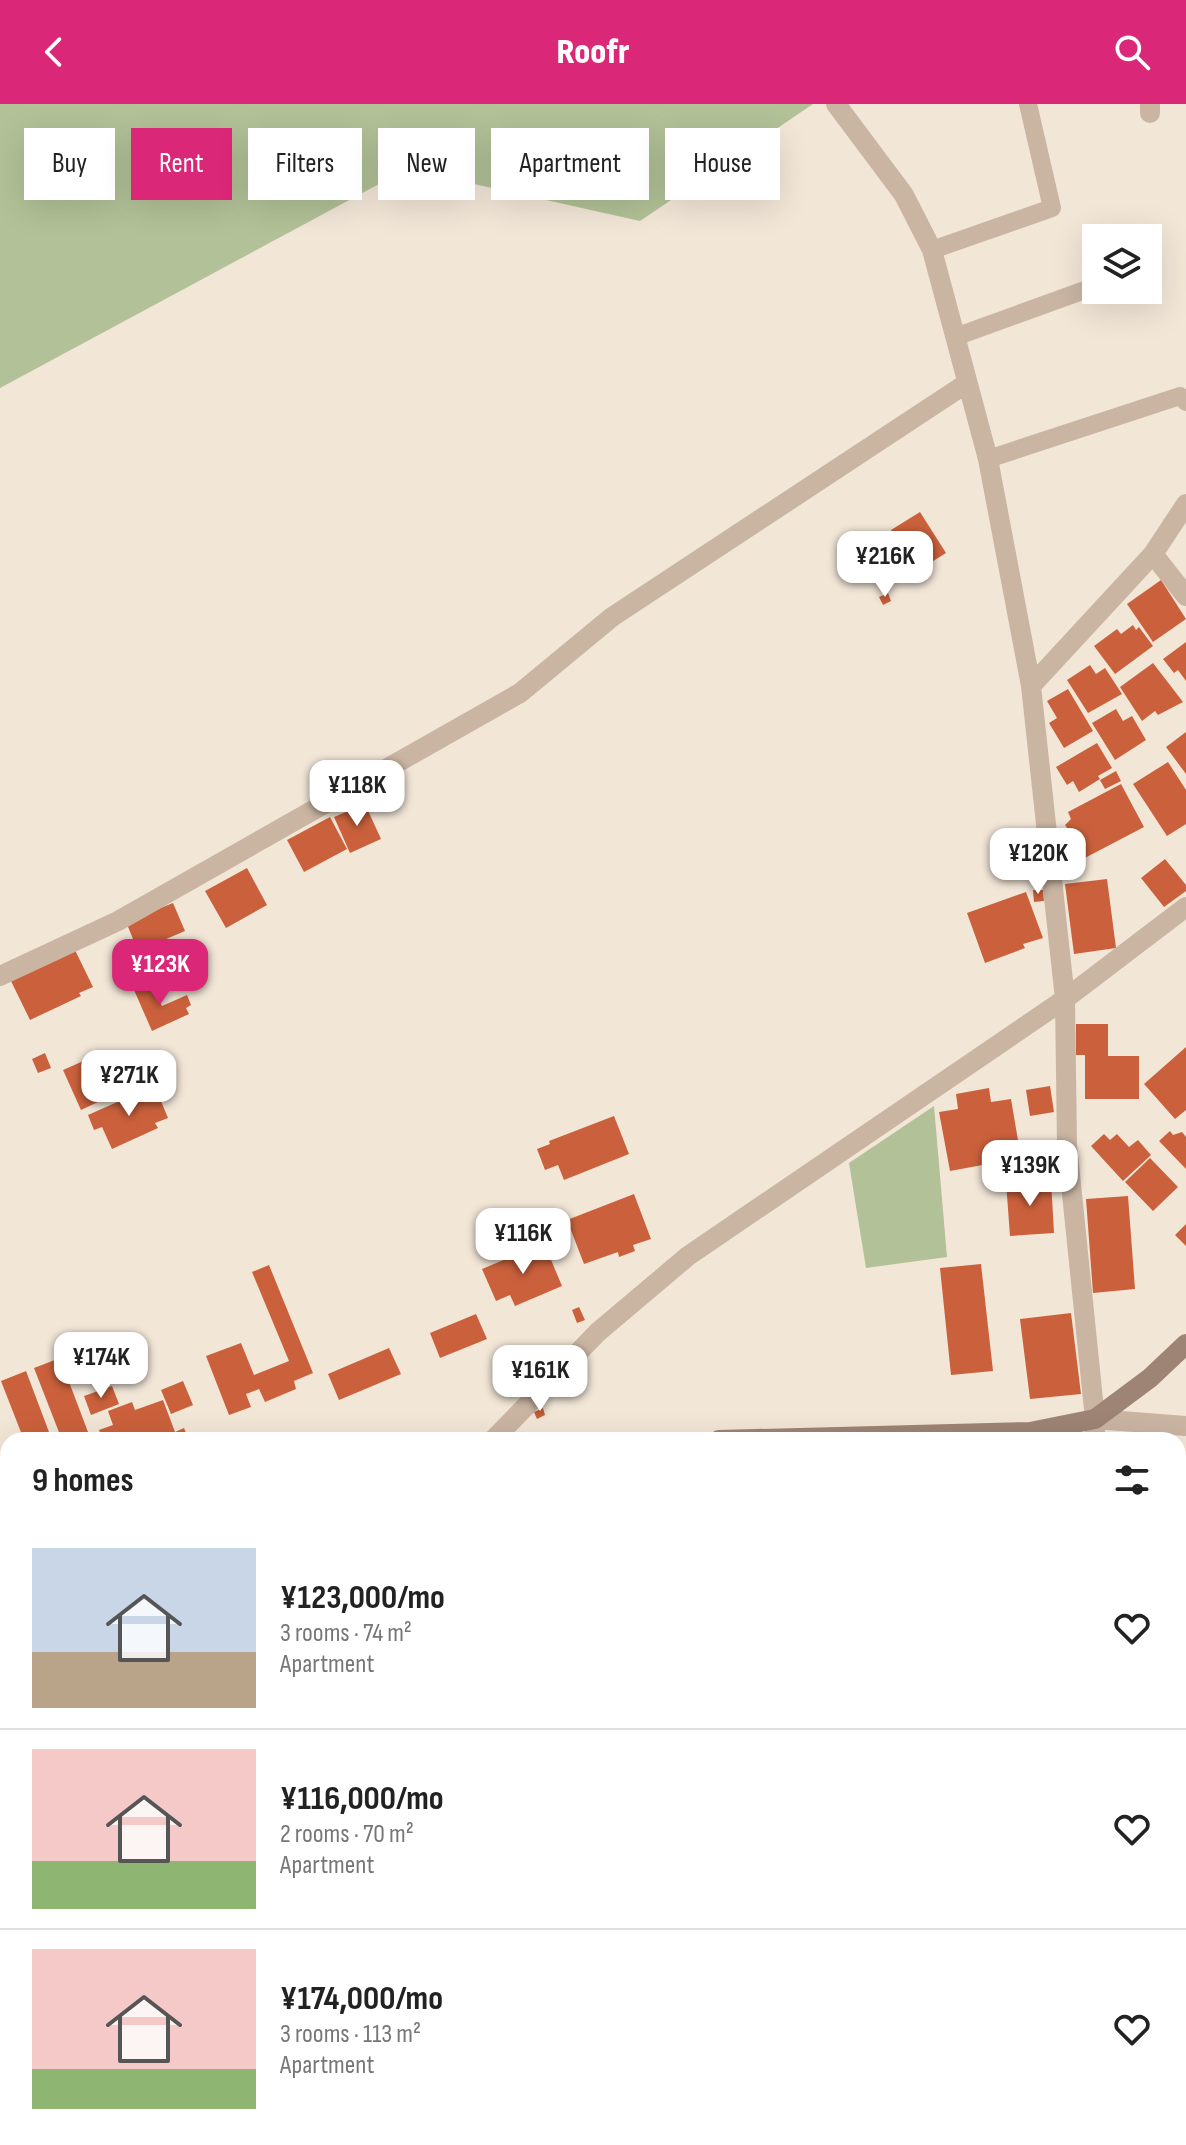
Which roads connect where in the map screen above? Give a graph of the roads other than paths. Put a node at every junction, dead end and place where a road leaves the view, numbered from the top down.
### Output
1 (836, 104) edge
2 (1028, 104) edge
3 (932, 250) junction
4 (1082, 291) edge
5 (955, 337) junction
6 (967, 383) junction
7 (1186, 402) edge
8 (988, 459) junction
9 (1186, 504) edge
10 (1153, 554) junction
11 (1186, 596) edge
12 (1031, 686) junction
13 (1186, 907) edge
14 (0, 976) edge
15 (1065, 999) junction
16 (1186, 1344) edge
17 (1186, 1426) edge
18 (1095, 1430) edge
19 (501, 1432) edge
20 (1030, 1432) edge

1 - 3 street
2 - 3 lane
3 - 5 street
4 - 5 lane
5 - 6 street
6 - 8 street
6 - 14 street
7 - 8 lane
8 - 12 street
9 - 10 street
10 - 11 street
10 - 12 street
12 - 15 street
13 - 15 street
15 - 18 street
15 - 19 street
16 - 18 street
17 - 18 street
18 - 20 street

